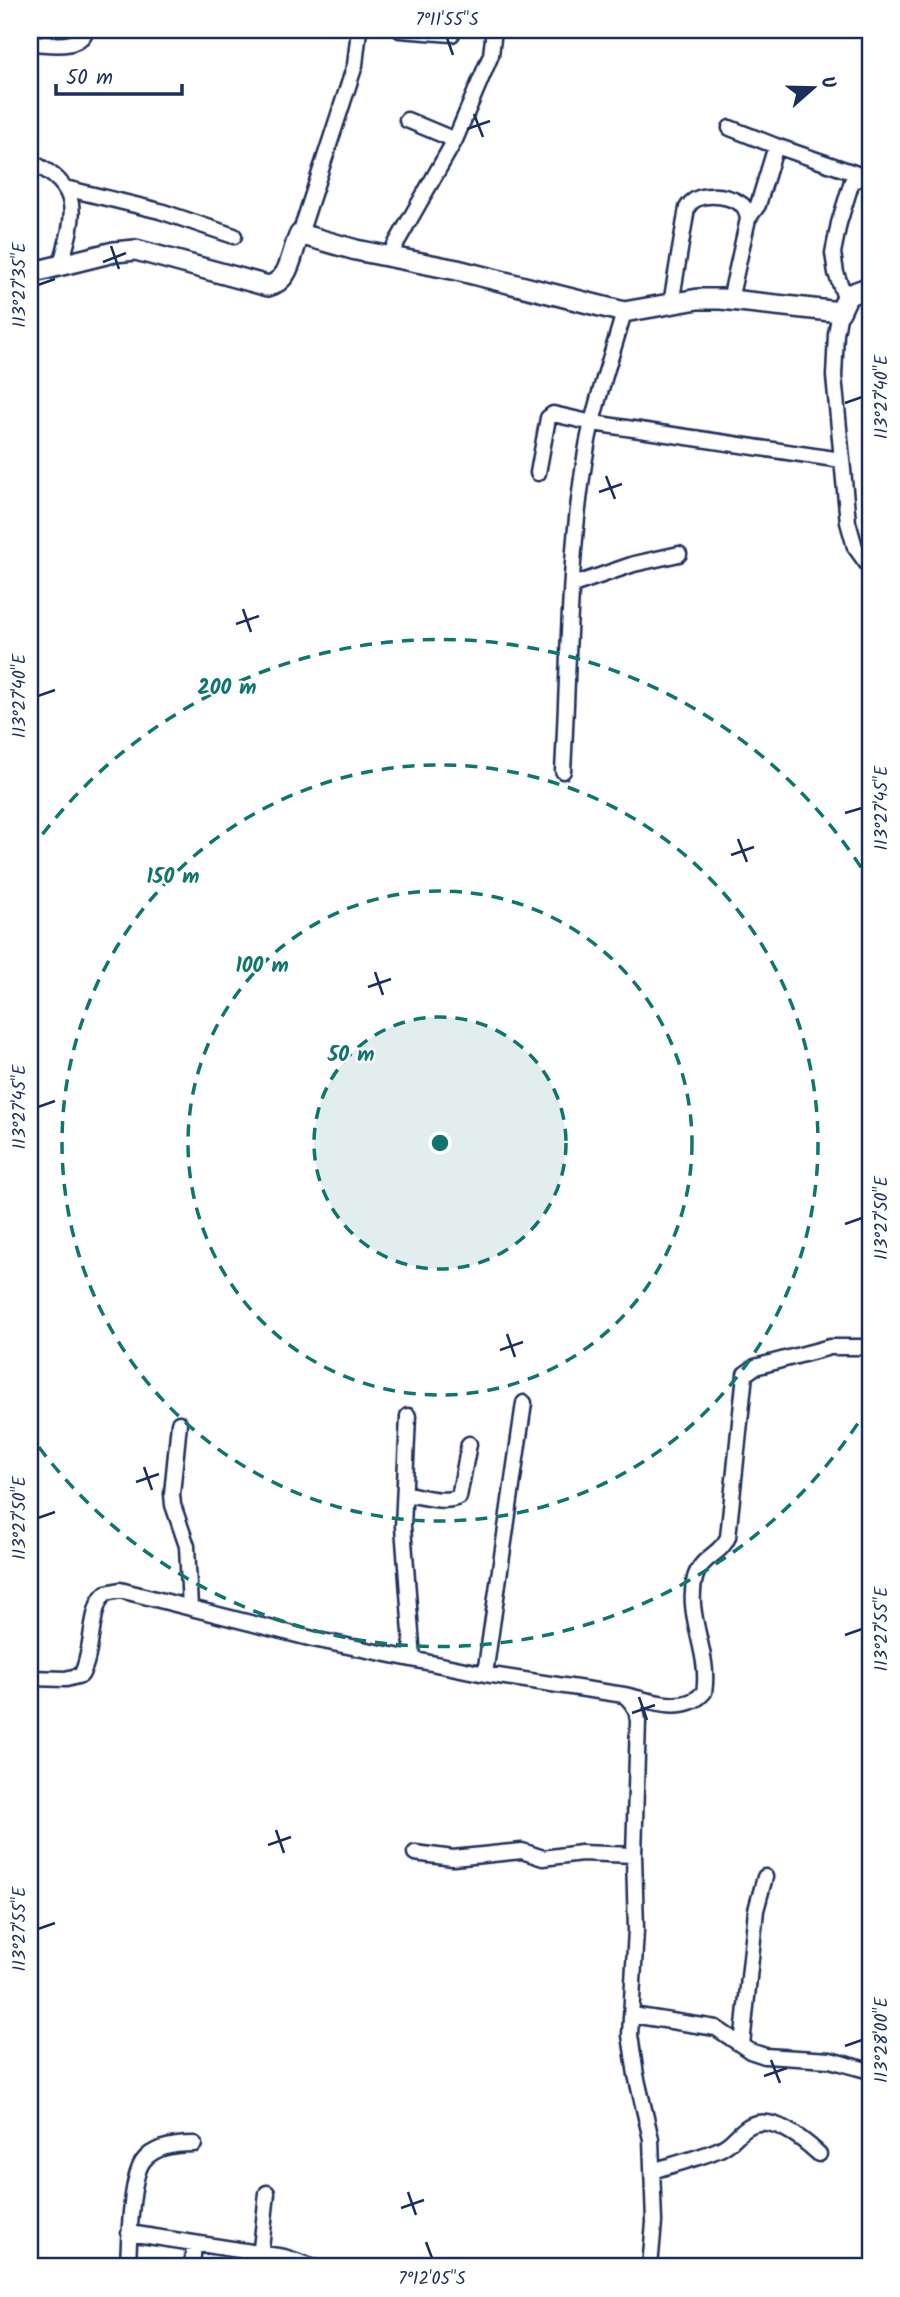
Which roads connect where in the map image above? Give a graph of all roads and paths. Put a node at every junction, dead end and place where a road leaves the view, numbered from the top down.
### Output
1 (86, 30) edge
2 (359, 30) edge
3 (400, 30) edge
4 (494, 30) edge
5 (423, 31) edge
6 (452, 34) dead end
7 (30, 43) edge
8 (407, 120) dead end
9 (730, 128) dead end
10 (455, 140) junction
11 (776, 146) junction
12 (30, 162) edge
13 (868, 176) edge
14 (65, 188) junction
15 (748, 219) junction
16 (300, 234) junction
17 (234, 236) dead end
18 (389, 256) junction
19 (60, 267) junction
20 (30, 273) edge
21 (870, 287) edge
22 (730, 300) junction
23 (671, 304) junction
24 (843, 306) junction
25 (624, 312) junction
26 (593, 423) junction
27 (841, 460) junction
28 (538, 474) dead end
29 (679, 554) dead end
30 (870, 568) edge
31 (573, 585) junction
32 (563, 771) dead end
33 (870, 1347) edge
34 (524, 1403) dead end
35 (408, 1416) dead end
36 (179, 1423) dead end
37 (469, 1444) dead end
38 (406, 1493) junction
39 (190, 1608) junction
40 (413, 1658) junction
41 (485, 1674) junction
42 (30, 1678) edge
43 (624, 1695) junction
44 (415, 1853) dead end
45 (634, 1855) junction
46 (765, 1877) dead end
47 (632, 2015) junction
48 (742, 2045) junction
49 (870, 2071) edge
50 (194, 2144) dead end
51 (819, 2154) dead end
52 (652, 2171) junction
53 (267, 2193) dead end
54 (130, 2233) junction
55 (194, 2243) junction
56 (260, 2261) edge
57 (128, 2267) edge
58 (192, 2267) edge
59 (315, 2267) edge
60 (650, 2267) edge

1 - 7 street
2 - 16 street
3 - 5 street
4 - 10 street
5 - 6 street
8 - 10 street
9 - 11 street
10 - 18 street
11 - 13 street
11 - 15 street
12 - 14 street
13 - 24 street
14 - 17 street
14 - 19 street
15 - 22 street
15 - 23 street
16 - 18 street
16 - 19 street
18 - 25 street
19 - 20 street
21 - 24 street
22 - 23 street
22 - 24 street
23 - 25 street
24 - 27 street
25 - 26 street
26 - 27 street
26 - 28 street
26 - 31 street
27 - 30 street
29 - 31 street
31 - 32 street
33 - 43 street
34 - 41 street
35 - 38 street
36 - 39 street
37 - 38 street
38 - 40 street
39 - 40 street
39 - 42 street
40 - 41 street
41 - 43 street
43 - 45 street
44 - 45 street
45 - 47 street
46 - 48 street
47 - 48 street
47 - 52 street
48 - 49 street
50 - 54 street
51 - 52 street
52 - 60 street
53 - 56 street
54 - 55 street
54 - 57 street
55 - 56 street
55 - 58 street
56 - 59 street

